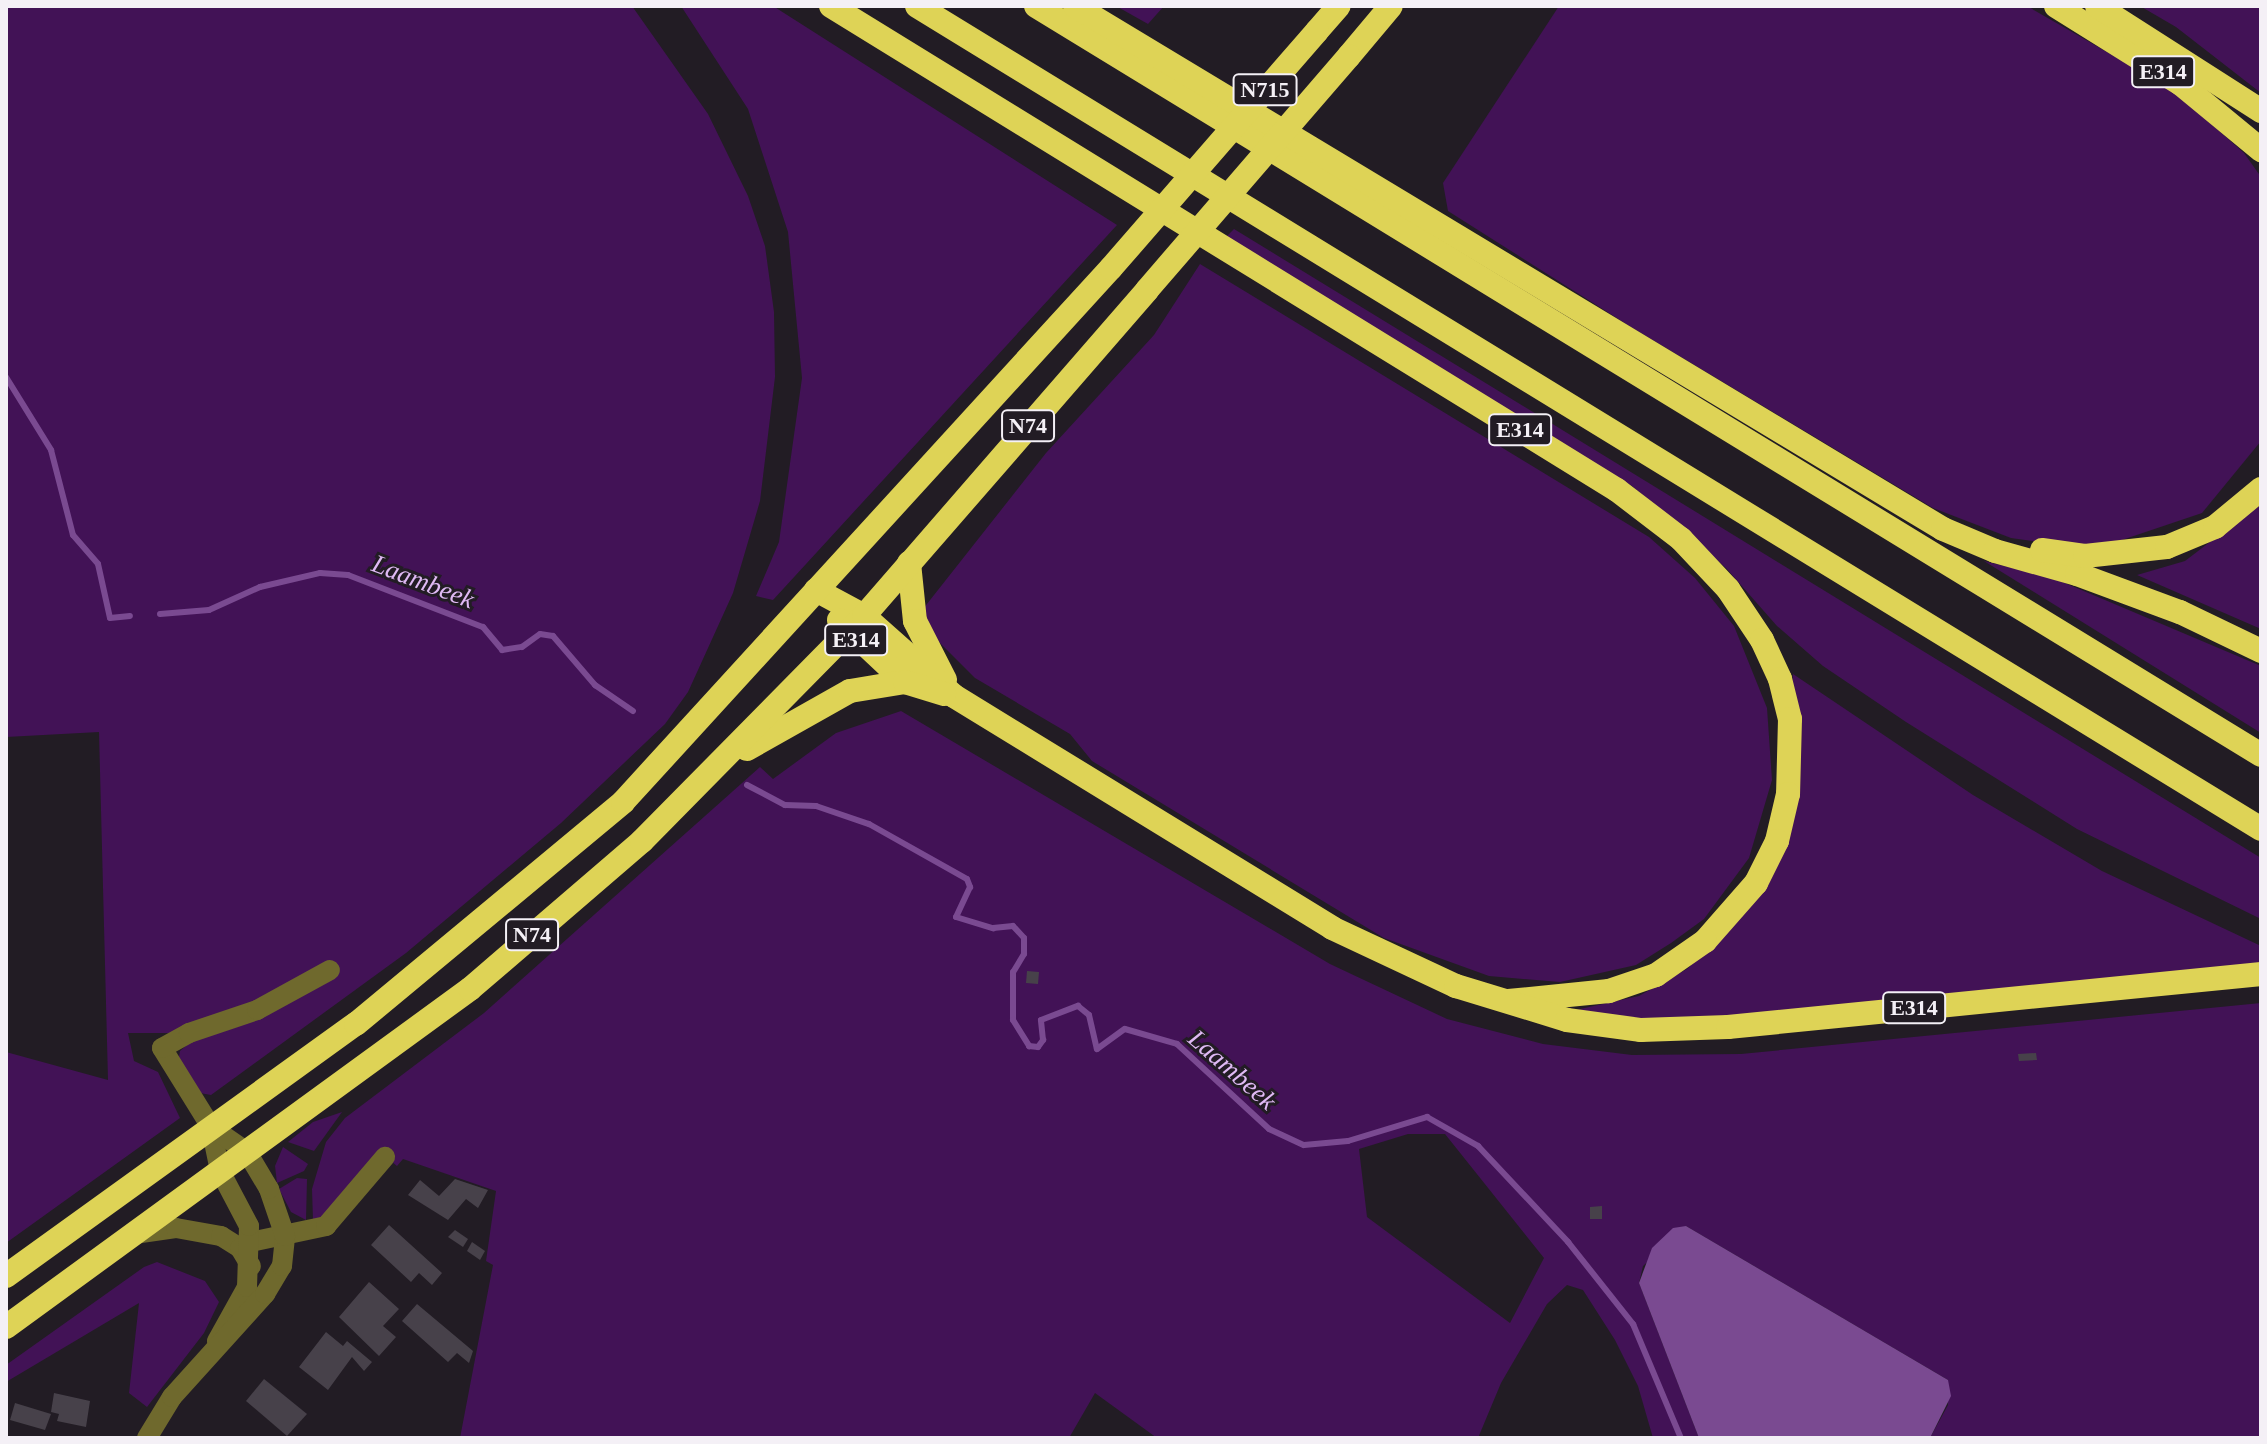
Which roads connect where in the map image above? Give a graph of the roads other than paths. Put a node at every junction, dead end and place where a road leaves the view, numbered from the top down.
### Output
1 (831, 6) edge
2 (917, 6) edge
3 (1036, 6) edge
4 (1075, 6) edge
5 (1339, 6) edge
6 (1391, 6) edge
7 (2056, 6) edge
8 (2097, 6) edge
9 (2261, 111) edge
10 (1214, 149) joint
11 (2261, 150) edge
12 (1250, 171) joint
13 (2261, 489) edge
14 (1919, 514) junction
15 (909, 563) junction
16 (816, 590) junction
17 (856, 624) junction
18 (2261, 651) edge
19 (905, 682) junction
20 (954, 696) junction
21 (808, 714) joint
22 (2261, 755) edge
23 (724, 762) junction
24 (2261, 829) edge
25 (330, 970) dead end
26 (2261, 974) edge
27 (1508, 1001) junction
28 (211, 1127) junction
29 (247, 1152) junction
30 (385, 1157) dead end
31 (220, 1171) junction
32 (134, 1234) junction
33 (285, 1236) junction
34 (250, 1242) junction
35 (251, 1266) junction
36 (6, 1276) edge
37 (6, 1327) edge
38 (217, 1341) junction
39 (147, 1438) edge

1 - 27 highway, E314
2 - 24 highway, E314
3 - 22 highway
4 - 14 highway
5 - 10 highway, N715, bridge
6 - 12 highway, N715, bridge
7 - 11 highway, E314
8 - 9 highway, E314
10 - 16 highway, N74, bridge
12 - 15 highway, N74, bridge
13 - 14 highway
14 - 18 highway
15 - 17 highway, N74
15 - 20 highway, E314
16 - 17 highway, E314
16 - 28 highway, N74
17 - 19 highway, E314
17 - 20 highway, E314
17 - 23 highway, N74
19 - 20 highway, E314
19 - 21 highway, E314
20 - 27 highway, E314
21 - 23 highway, N74
23 - 29 highway, N74
25 - 28 street
26 - 27 highway, E314
28 - 29 street
28 - 31 street
28 - 36 highway, N74
29 - 31 highway, N74
29 - 33 street
30 - 33 street
31 - 32 highway, N74
31 - 34 street
32 - 35 street
32 - 37 highway, N74
33 - 34 street
33 - 38 street
34 - 35 street
35 - 38 street
38 - 39 street

